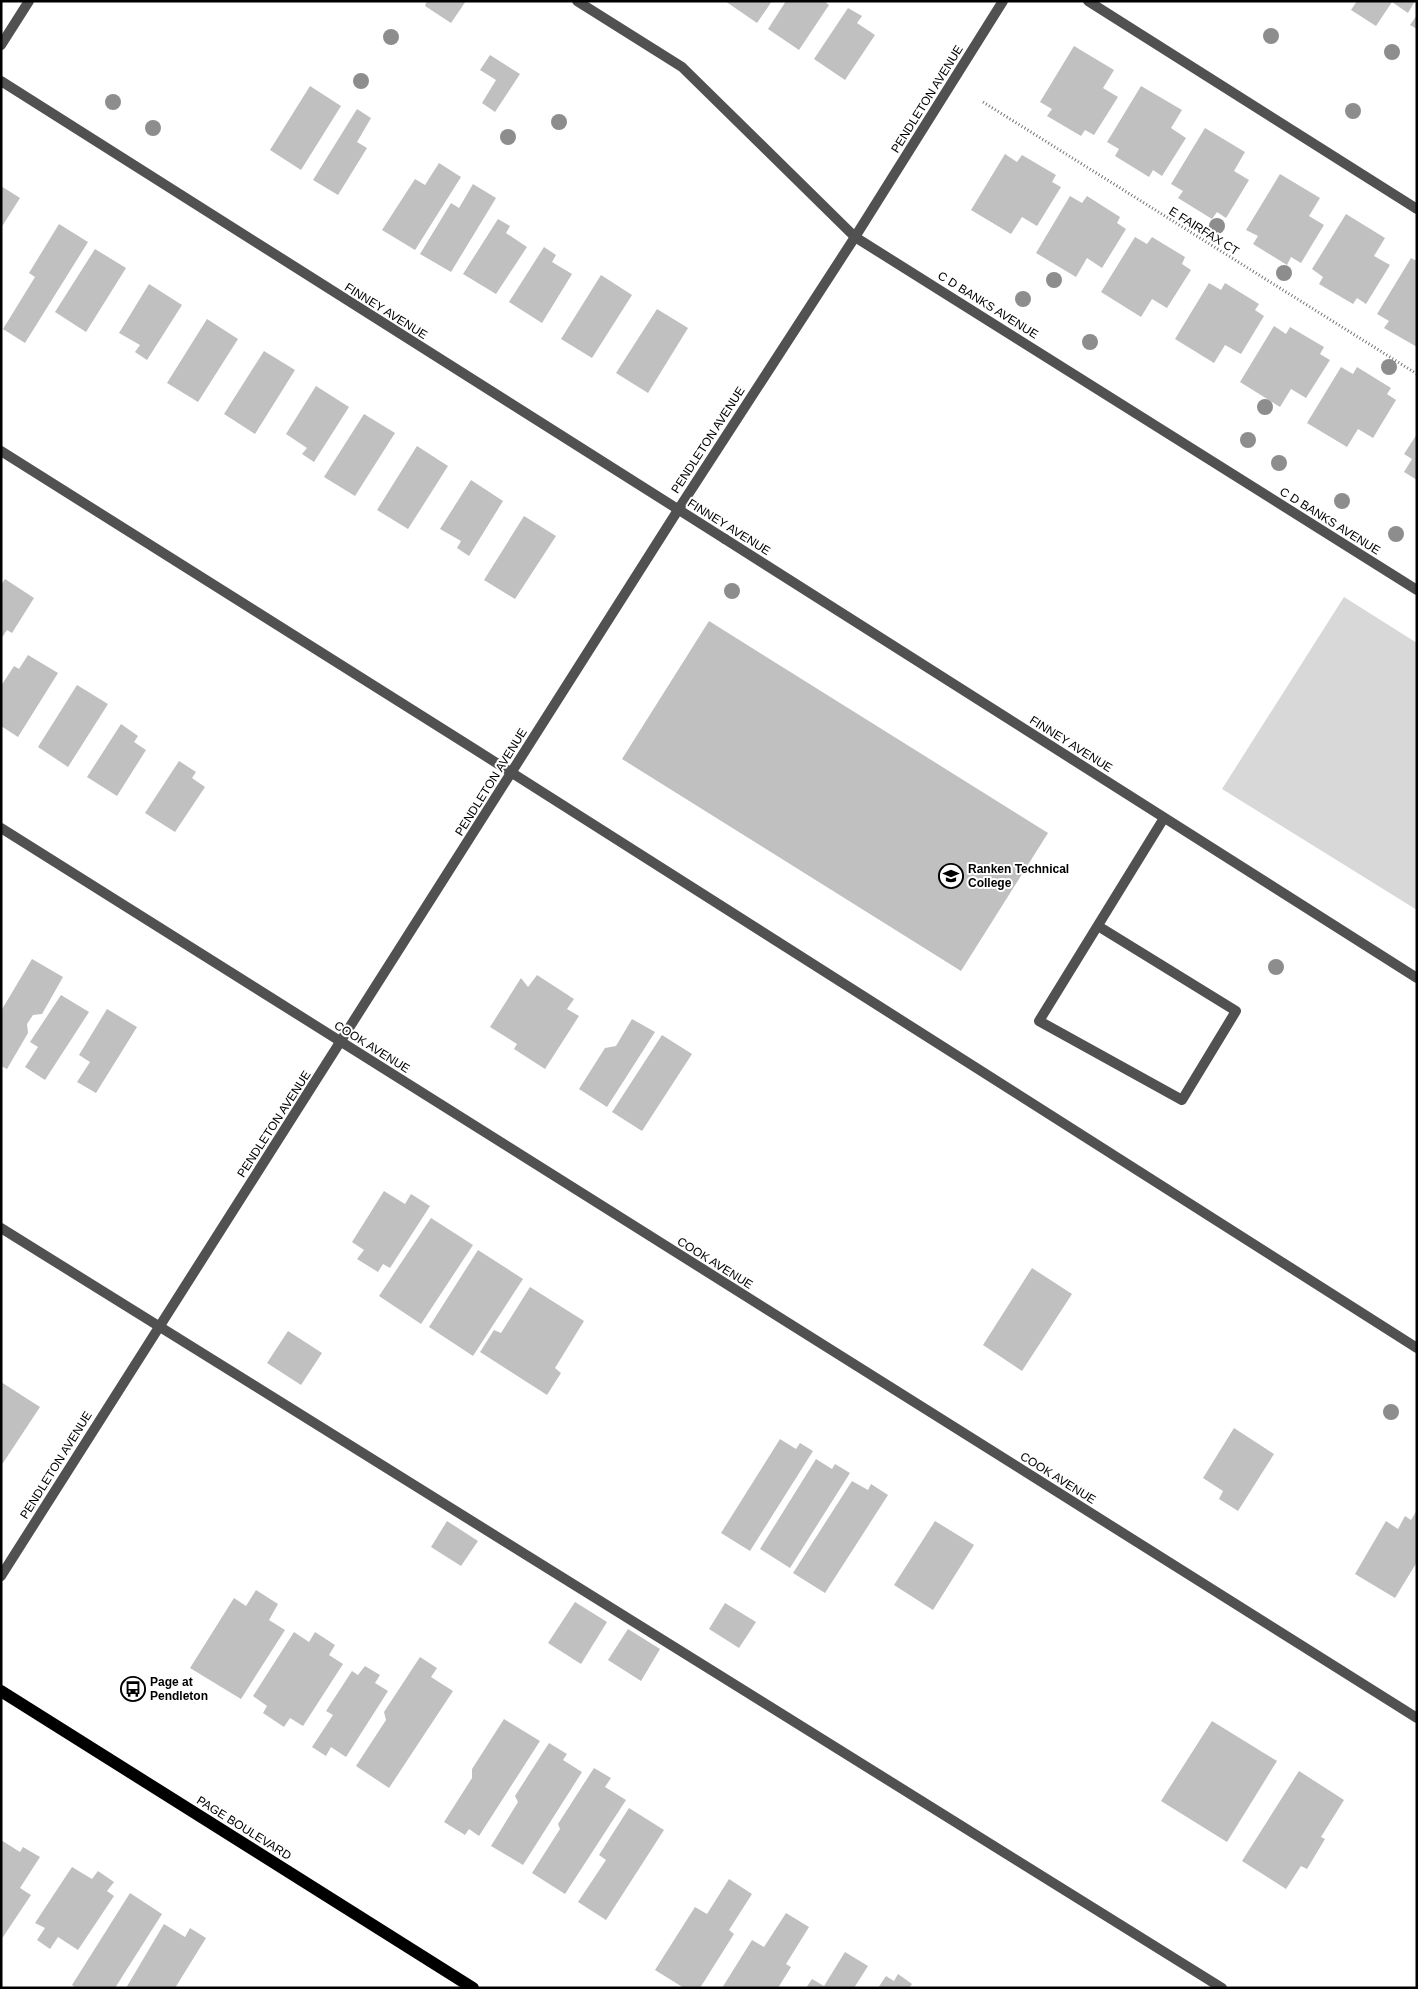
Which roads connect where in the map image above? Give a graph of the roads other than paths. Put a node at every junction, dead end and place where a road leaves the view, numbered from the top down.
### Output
1 (29, 1) edge
2 (577, 1) edge
3 (1002, 1) edge
4 (1088, 1) edge
5 (1, 45) edge
6 (1, 81) edge
7 (1417, 209) edge
8 (855, 237) junction
9 (1, 452) edge
10 (678, 510) junction
11 (1417, 590) edge
12 (512, 773) junction
13 (1164, 818) junction
14 (1, 828) edge
15 (1098, 926) junction
16 (1417, 978) edge
17 (342, 1043) junction
18 (1, 1228) edge
19 (159, 1326) junction
20 (1417, 1348) edge
21 (1, 1576) edge
22 (1, 1691) edge
23 (1417, 1718) edge
24 (473, 1988) edge
25 (1222, 1988) edge

1 - 5 street
2 - 8 street, C D BANKS AVENUE
3 - 8 street, PENDLETON AVENUE
4 - 7 street
6 - 10 street, FINNEY AVENUE
8 - 10 street, PENDLETON AVENUE
8 - 11 street, C D BANKS AVENUE
9 - 12 street
10 - 12 street, PENDLETON AVENUE
10 - 13 street, FINNEY AVENUE
12 - 17 street, PENDLETON AVENUE
12 - 20 street
13 - 15 street
13 - 16 street, FINNEY AVENUE
14 - 17 street, COOK AVENUE
15 - 15 street
17 - 19 street, PENDLETON AVENUE
17 - 23 street, COOK AVENUE
18 - 19 street
19 - 21 street, PENDLETON AVENUE
19 - 25 street
22 - 24 main road, PAGE BOULEVARD

